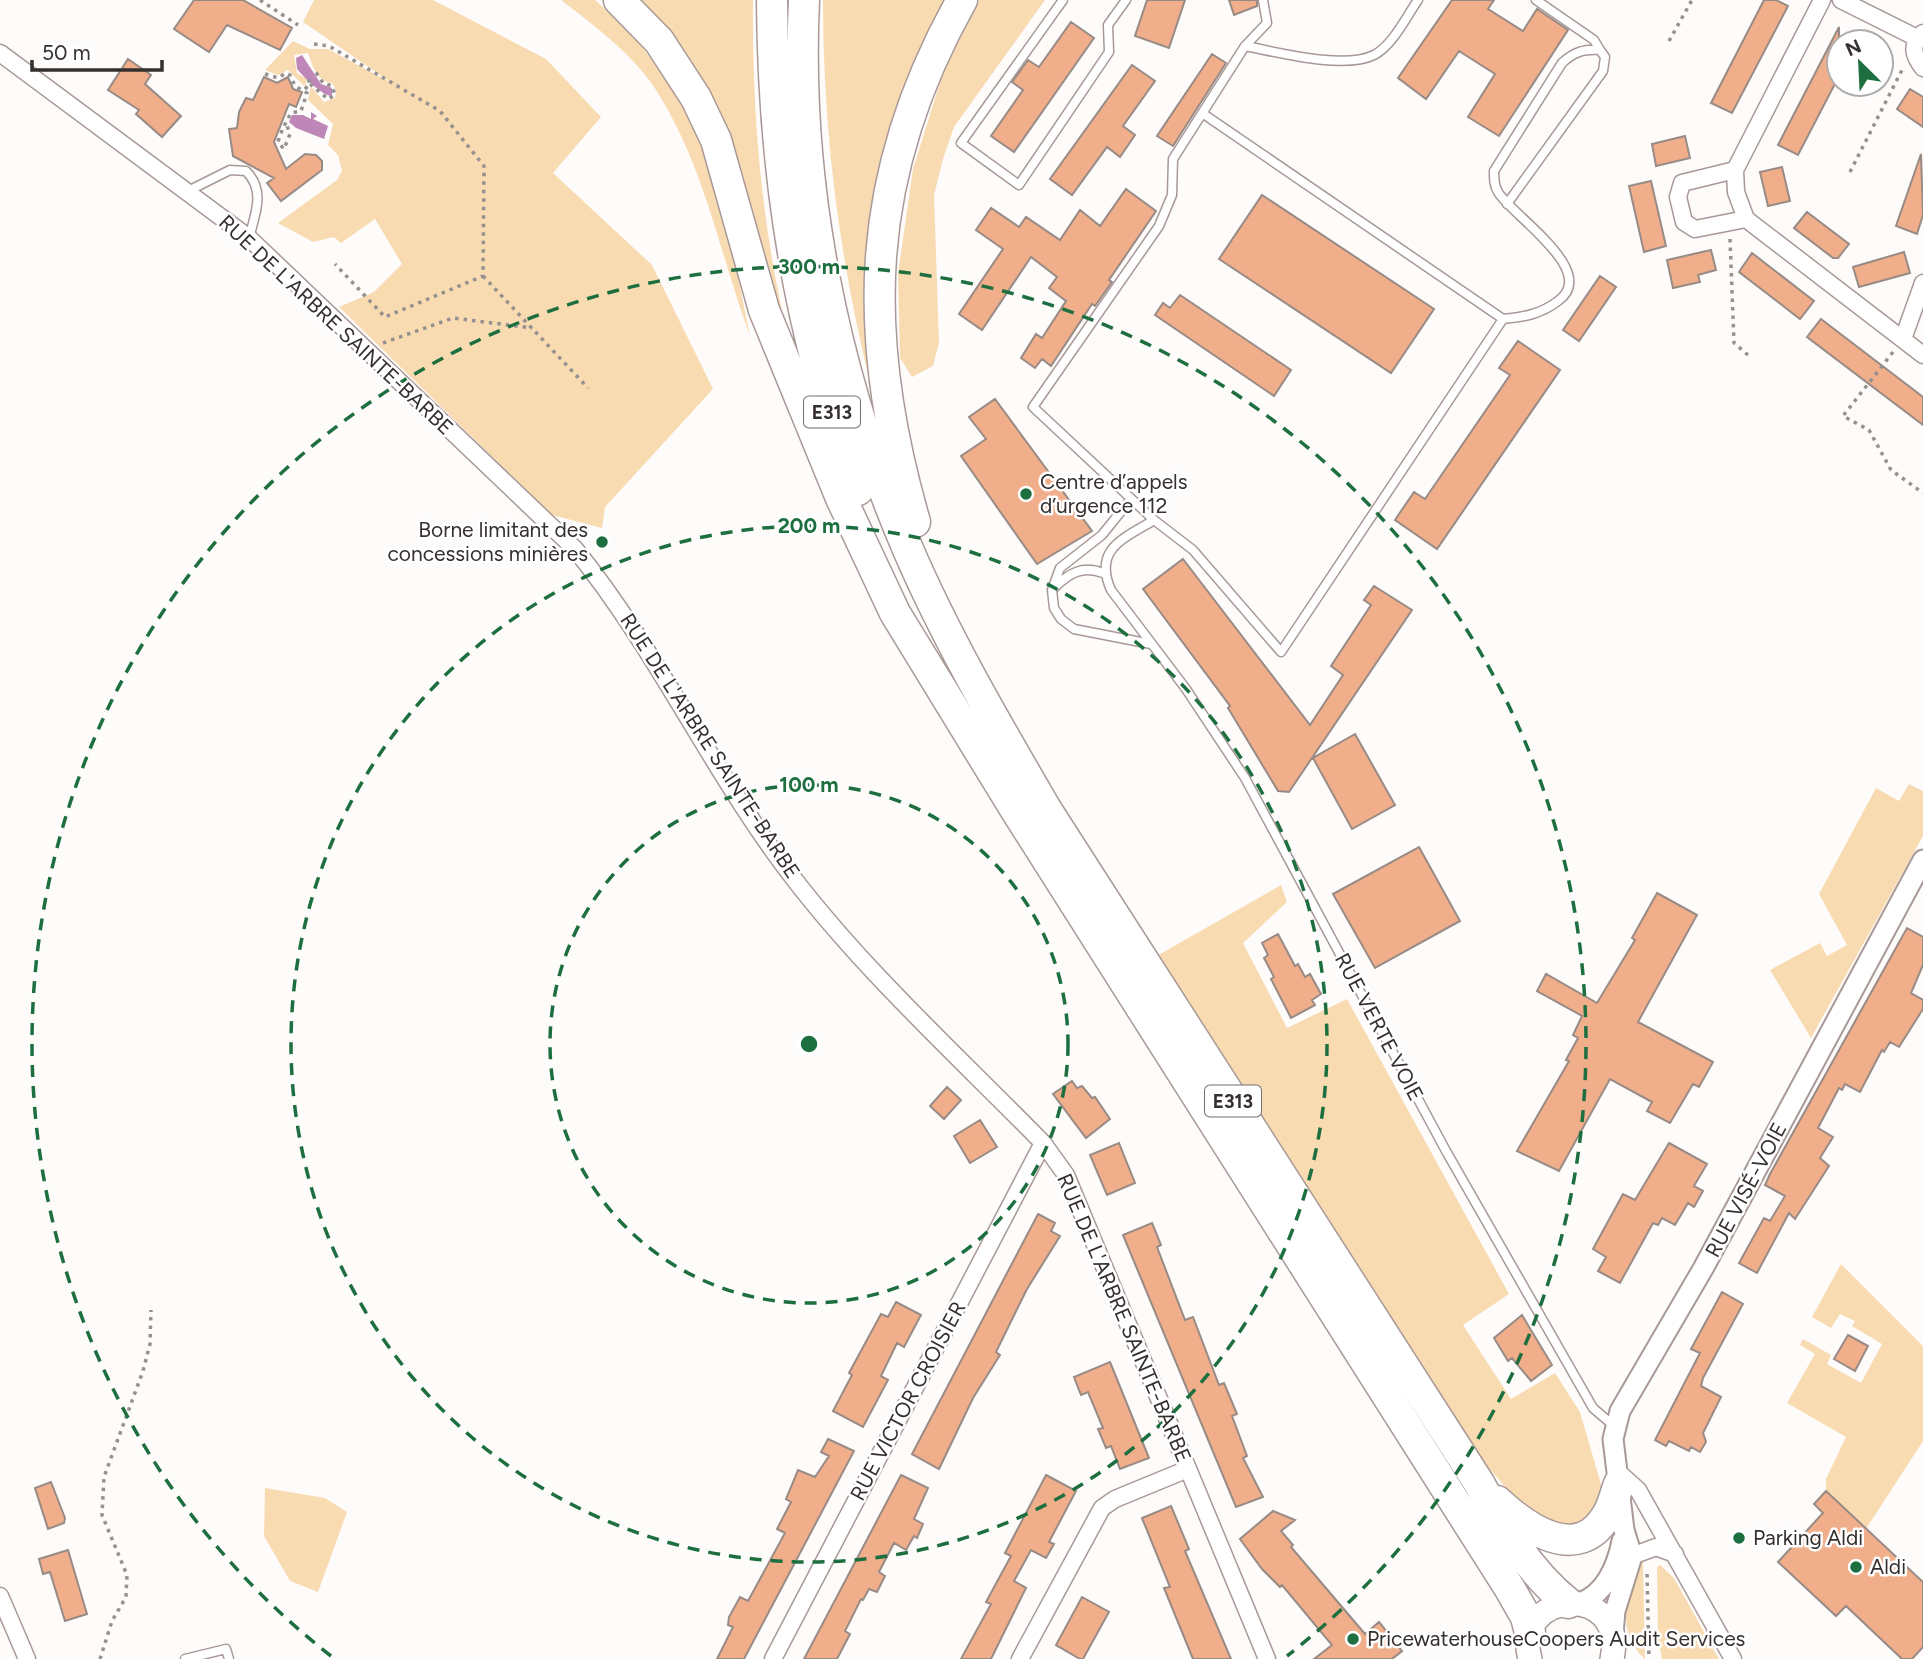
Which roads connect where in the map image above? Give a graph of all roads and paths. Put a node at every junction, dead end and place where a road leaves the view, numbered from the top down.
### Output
1 (260, 0) edge
2 (619, 0) edge
3 (772, 0) edge
4 (804, 0) edge
5 (962, 0) edge
6 (1063, 0) edge
7 (1126, 0) edge
8 (1263, 0) edge
9 (1418, 0) edge
10 (1536, 0) edge
11 (1692, 0) edge
12 (1822, 0) edge
13 (1841, 0) edge
14 (298, 25) dead end
15 (1920, 36) edge
16 (1669, 41) dead end
17 (314, 44) dead end
18 (1245, 46) junction
19 (1600, 50) junction
20 (0, 53) edge
21 (1919, 62) edge
22 (315, 71) dead end
23 (265, 74) dead end
24 (307, 76) dead end
25 (310, 84) junction
26 (305, 89) junction
27 (1202, 113) junction
28 (285, 123) junction
29 (1735, 170) junction
30 (1850, 172) dead end
31 (186, 191) junction
32 (1507, 204) junction
33 (1738, 221) junction
34 (249, 238) junction
35 (335, 264) dead end
36 (483, 276) junction
37 (1923, 283) edge
38 (1503, 319) junction
39 (532, 328) junction
40 (1903, 340) junction
41 (378, 345) dead end
42 (1748, 355) dead end
43 (1923, 355) edge
44 (588, 388) dead end
45 (1923, 493) edge
46 (1131, 499) junction
47 (1154, 520) junction
48 (1103, 573) junction
49 (923, 584) junction
50 (1052, 590) junction
51 (1151, 644) junction
52 (931, 668) junction
53 (1923, 860) edge
54 (1043, 1143) junction
55 (150, 1310) dead end
56 (1614, 1426) junction
57 (1188, 1469) junction
58 (1618, 1478) junction
59 (1479, 1483) junction
60 (1624, 1530) junction
61 (1675, 1554) junction
62 (1632, 1556) junction
63 (1647, 1569) dead end
64 (0, 1596) edge
65 (1573, 1603) junction
66 (1613, 1644) edge
67 (1529, 1651) edge
68 (27, 1659) edge
69 (100, 1659) edge
70 (185, 1659) edge
71 (229, 1659) edge
72 (773, 1659) edge
73 (1020, 1659) edge
74 (1267, 1659) edge
75 (1633, 1659) edge
76 (1650, 1659) edge
77 (1733, 1659) edge

1 - 14 path
2 - 52 highway
3 - 52 highway, E313
4 - 49 highway, E313
5 - 49 highway
6 - 7 lane
8 - 18 lane
9 - 18 lane
10 - 19 lane
11 - 16 path
12 - 29 street
13 - 15 street
15 - 21 street
17 - 36 path
18 - 27 lane
19 - 32 lane
19 - 32 lane
20 - 31 street, RUE DE L'ARBRE SAINTE-BARBE
21 - 30 path
22 - 25 path
23 - 26 path
24 - 25 path
25 - 26 path
26 - 28 path
27 - 38 lane
27 - 46 lane
28 - 28 path
29 - 33 street
29 - 33 street
31 - 34 street, RUE DE L'ARBRE SAINTE-BARBE
31 - 34 lane
32 - 38 lane
33 - 40 street
33 - 42 path
34 - 54 street, RUE DE L'ARBRE SAINTE-BARBE
35 - 36 path
36 - 39 path
37 - 40 street
38 - 47 lane
39 - 41 path
39 - 44 path
40 - 43 street
40 - 45 path
46 - 47 lane
46 - 50 lane
47 - 48 lane
48 - 50 lane
48 - 51 lane, RUE VERTE VOIE
49 - 59 highway, E313
50 - 51 lane
51 - 56 lane, RUE VERTE VOIE
52 - 67 highway, E313
53 - 56 street, RUE VISÉ-VOIE
54 - 57 street, RUE DE L'ARBRE SAINTE-BARBE
54 - 72 street, RUE VICTOR CROISIER
55 - 69 path
56 - 58 street
57 - 73 street
57 - 74 street, RUE DE L'ARBRE SAINTE-BARBE
58 - 59 highway
58 - 60 street
58 - 61 street
59 - 65 highway, E313
60 - 62 street
60 - 65 street
61 - 62 street
61 - 77 street
62 - 66 street
63 - 76 path
64 - 68 street
65 - 66 main road
65 - 67 main road
66 - 75 main road
70 - 71 lane

